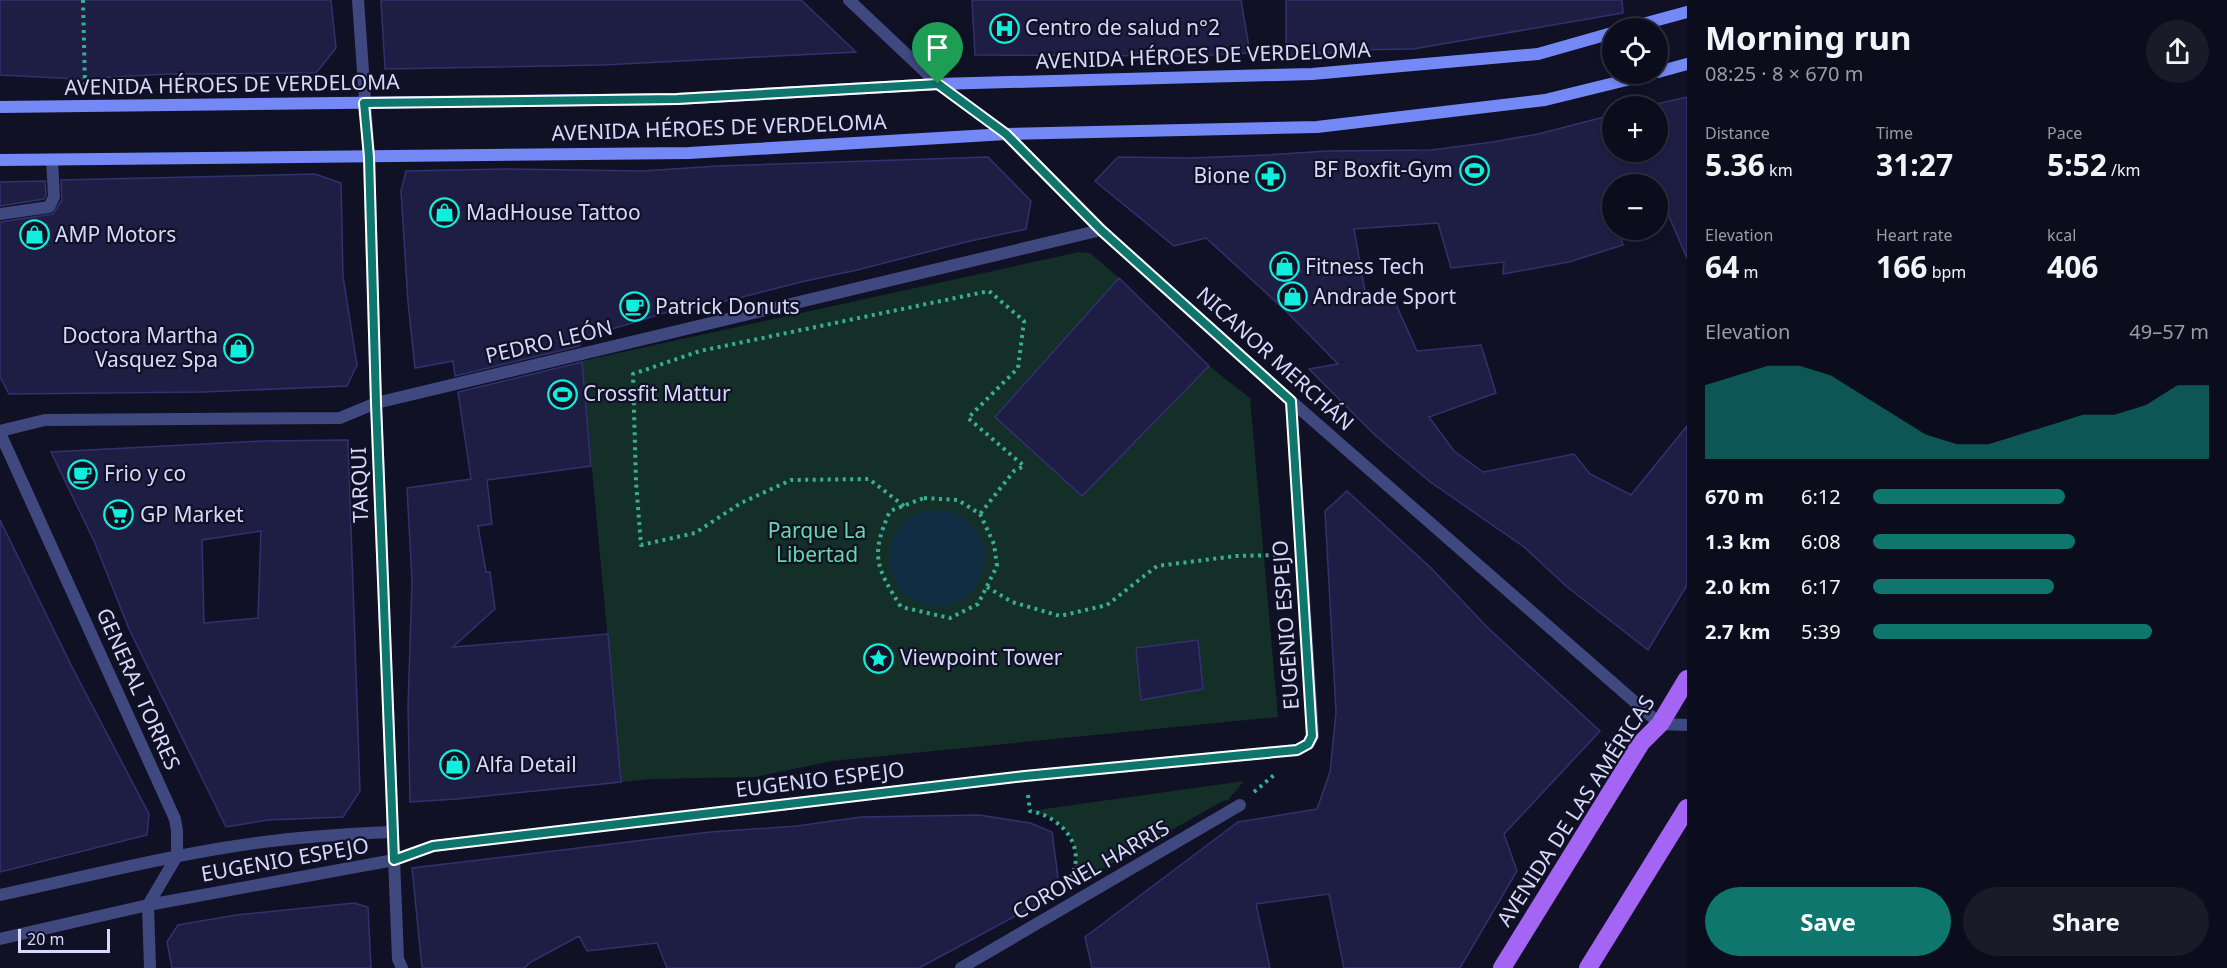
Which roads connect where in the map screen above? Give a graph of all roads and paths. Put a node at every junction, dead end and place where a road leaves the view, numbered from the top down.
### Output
1 (83, 0) edge
2 (358, 0) edge
3 (849, 0) edge
4 (1687, 12) edge
5 (1665, 18) edge
6 (1602, 36) edge
7 (1687, 64) edge
8 (1668, 69) edge
9 (938, 84) junction
10 (1610, 84) edge
11 (364, 103) junction
12 (0, 107) edge
13 (86, 107) junction
14 (1006, 134) junction
15 (369, 157) junction
16 (0, 160) edge
17 (52, 160) junction
18 (0, 214) edge
19 (1101, 230) junction
20 (1291, 401) junction
21 (376, 403) junction
22 (0, 432) edge
23 (904, 506) junction
24 (980, 514) junction
25 (1301, 555) junction
26 (987, 587) junction
27 (1687, 679) edge
28 (1659, 724) junction
29 (1687, 725) edge
30 (1025, 776) junction
31 (1240, 805) dead end
32 (1687, 808) edge
33 (1682, 831) edge
34 (393, 832) junction
35 (177, 856) junction
36 (394, 860) junction
37 (0, 895) edge
38 (148, 905) junction
39 (1063, 908) junction
40 (0, 939) edge
41 (150, 968) edge
42 (402, 968) edge
43 (961, 968) edge
44 (1502, 968) edge
45 (1588, 968) edge

1 - 13 path
2 - 11 street, TARQUI
3 - 9 street, NICANOR MERCHÁN
4 - 5 main road
6 - 9 main road, AVENIDA HÉROES DE VERDELOMA
7 - 8 main road
9 - 11 main road, AVENIDA HÉROES DE VERDELOMA
9 - 14 street, NICANOR MERCHÁN
10 - 14 main road, AVENIDA HÉROES DE VERDELOMA
11 - 13 main road, AVENIDA HÉROES DE VERDELOMA
11 - 15 street, TARQUI
12 - 13 main road, AVENIDA HÉROES DE VERDELOMA
14 - 15 main road, AVENIDA HÉROES DE VERDELOMA
14 - 19 street, NICANOR MERCHÁN
15 - 17 main road, AVENIDA HÉROES DE VERDELOMA
15 - 21 street, TARQUI
16 - 17 main road, AVENIDA HÉROES DE VERDELOMA
17 - 18 street
19 - 20 street, NICANOR MERCHÁN
19 - 21 street, PEDRO LEÓN
20 - 25 street, EUGENIO ESPEJO
20 - 28 street, NICANOR MERCHÁN
21 - 22 street, PEDRO LEÓN
21 - 34 street, TARQUI
22 - 35 street, GENERAL TORRES
23 - 24 path
23 - 24 path
23 - 26 path
24 - 26 path
25 - 26 path
25 - 30 street, EUGENIO ESPEJO
27 - 28 main road, AVENIDA DE LAS AMÉRICAS
28 - 29 street
28 - 44 main road, AVENIDA DE LAS AMÉRICAS
30 - 36 street, EUGENIO ESPEJO
30 - 39 path
31 - 39 street, CORONEL HARRIS
32 - 33 main road
33 - 45 main road
34 - 35 street, EUGENIO ESPEJO
34 - 36 street, TARQUI
35 - 37 street, EUGENIO ESPEJO
35 - 38 street
36 - 38 street, EUGENIO ESPEJO
36 - 42 street, TARQUI
38 - 40 street, EUGENIO ESPEJO
38 - 41 street
39 - 43 street, CORONEL HARRIS

